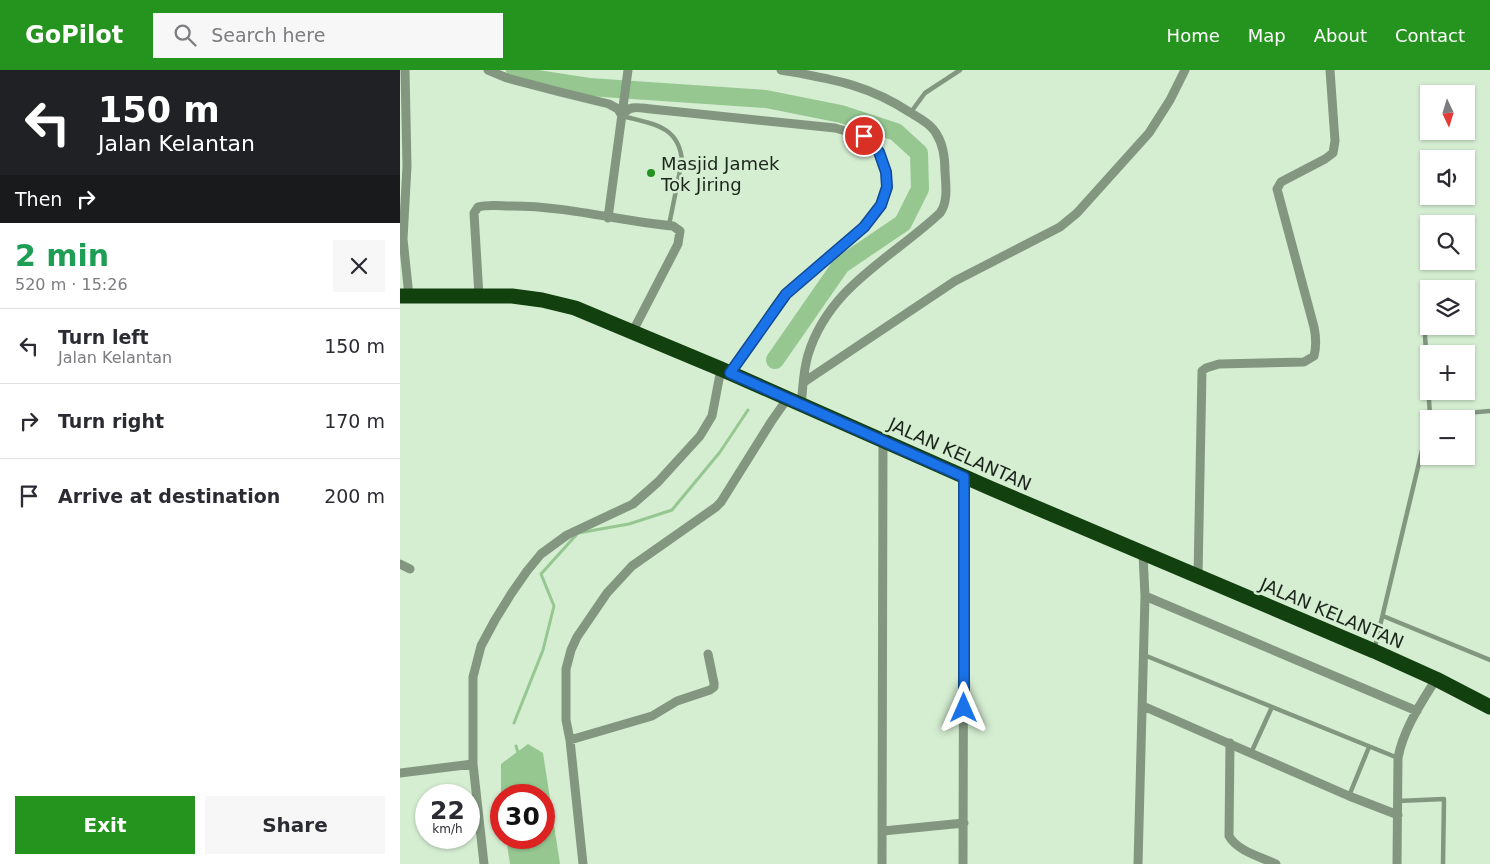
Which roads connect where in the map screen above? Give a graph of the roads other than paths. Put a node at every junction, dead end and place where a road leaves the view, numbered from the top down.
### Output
1 (405, 70) edge
2 (488, 70) edge
3 (781, 70) edge
4 (960, 70) edge
5 (1185, 70) edge
6 (1330, 70) edge
7 (628, 73) edge
8 (623, 112) junction
9 (911, 112) junction
10 (402, 198) edge
11 (608, 218) junction
12 (669, 226) junction
13 (404, 296) edge
14 (479, 296) junction
15 (633, 331) junction
16 (1425, 335) edge
17 (728, 372) junction
18 (804, 382) junction
19 (791, 400) junction
20 (1429, 410) edge
21 (1490, 411) edge
22 (1475, 413) edge
23 (883, 441) junction
24 (1420, 458) edge
25 (964, 477) junction
26 (1143, 554) junction
27 (400, 564) edge
28 (410, 569) dead end
29 (1198, 576) junction
30 (1145, 596) junction
31 (1383, 616) junction
32 (1374, 651) junction
33 (708, 654) dead end
34 (1144, 655) junction
35 (1490, 660) edge
36 (1436, 679) junction
37 (1143, 706) junction
38 (1272, 707) junction
39 (1490, 707) edge
40 (1417, 711) junction
41 (570, 740) junction
42 (1230, 743) junction
43 (1370, 747) junction
44 (1251, 753) junction
45 (1398, 758) junction
46 (473, 764) junction
47 (400, 773) edge
48 (1350, 796) junction
49 (1398, 801) junction
50 (1398, 815) junction
51 (964, 823) junction
52 (883, 831) junction
53 (484, 864) edge
54 (583, 864) edge
55 (882, 864) edge
56 (963, 864) edge
57 (1138, 864) edge
58 (1276, 864) edge
59 (1397, 864) edge
60 (1443, 864) edge

1 - 10 street
2 - 8 street
3 - 9 street
4 - 9 lane
5 - 18 street
6 - 29 street
7 - 8 street
8 - 11 street
8 - 12 lane
8 - 17 street
9 - 18 street
10 - 13 street
11 - 12 street
11 - 14 street
12 - 15 street
13 - 14 highway, JALAN KELANTAN
14 - 15 highway, JALAN KELANTAN
15 - 17 highway, JALAN KELANTAN
16 - 20 lane
17 - 19 highway, JALAN KELANTAN
17 - 46 street
18 - 19 street
19 - 23 highway, JALAN KELANTAN
19 - 41 street
21 - 22 lane
23 - 25 highway, JALAN KELANTAN
23 - 52 street
24 - 31 lane
25 - 26 highway, JALAN KELANTAN
25 - 51 street
26 - 29 highway, JALAN KELANTAN
26 - 30 street
27 - 28 street
29 - 32 highway, JALAN KELANTAN
30 - 34 street
30 - 40 street
31 - 32 lane
31 - 35 lane
32 - 36 highway, JALAN KELANTAN
33 - 41 street
34 - 37 street
34 - 38 lane
36 - 39 highway, JALAN KELANTAN
36 - 40 street
37 - 42 street
37 - 57 street
38 - 43 lane
38 - 44 lane
40 - 45 street
41 - 54 street
42 - 44 street
42 - 58 street
43 - 45 lane
43 - 48 lane
44 - 48 street
45 - 49 street
46 - 47 street
46 - 53 street
48 - 50 street
49 - 50 street
49 - 60 lane
50 - 59 street
51 - 52 street
51 - 56 street
52 - 55 street

